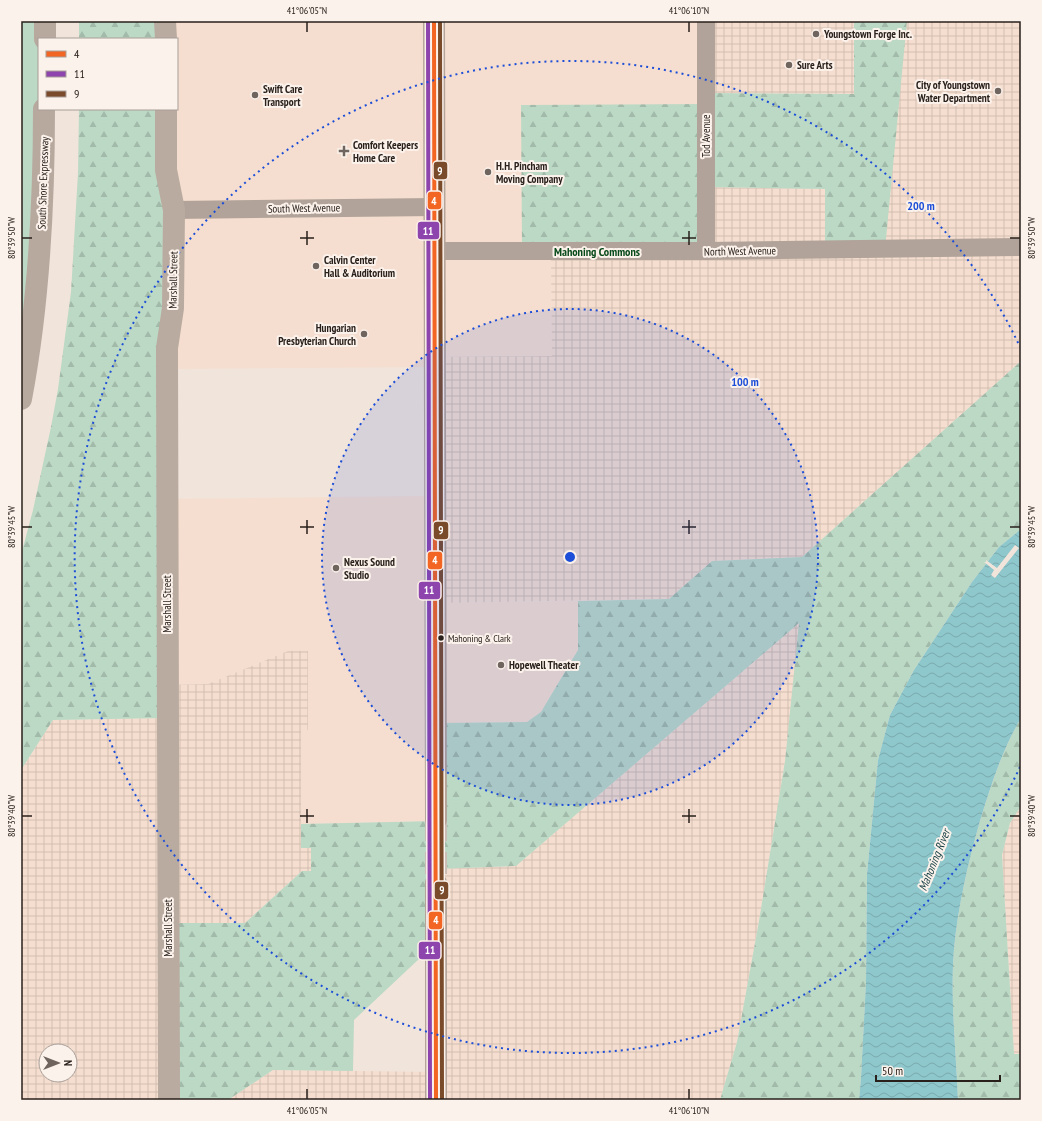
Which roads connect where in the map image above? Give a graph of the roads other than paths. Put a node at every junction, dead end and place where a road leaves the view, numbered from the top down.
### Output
1 (45, 21) edge
2 (166, 21) edge
3 (434, 21) edge
4 (706, 21) edge
5 (45, 38) edge
6 (166, 38) edge
7 (44, 110) edge
8 (166, 110) edge
9 (435, 207) junction
10 (174, 210) junction
11 (1021, 247) edge
12 (435, 251) junction
13 (706, 251) junction
14 (21, 399) edge
15 (436, 819) tunnel mouth
16 (436, 883) tunnel mouth
17 (169, 1100) edge
18 (436, 1100) edge

1 - 5 highway
2 - 6 street
3 - 9 main road
4 - 13 street, Tod Avenue
7 - 14 highway, South Shore Expressway
8 - 10 street, Marshall Street
9 - 10 street, South West Avenue
9 - 12 main road
10 - 17 street, Marshall Street
11 - 13 street, North West Avenue
12 - 13 street, North West Avenue
12 - 15 main road
16 - 18 main road

